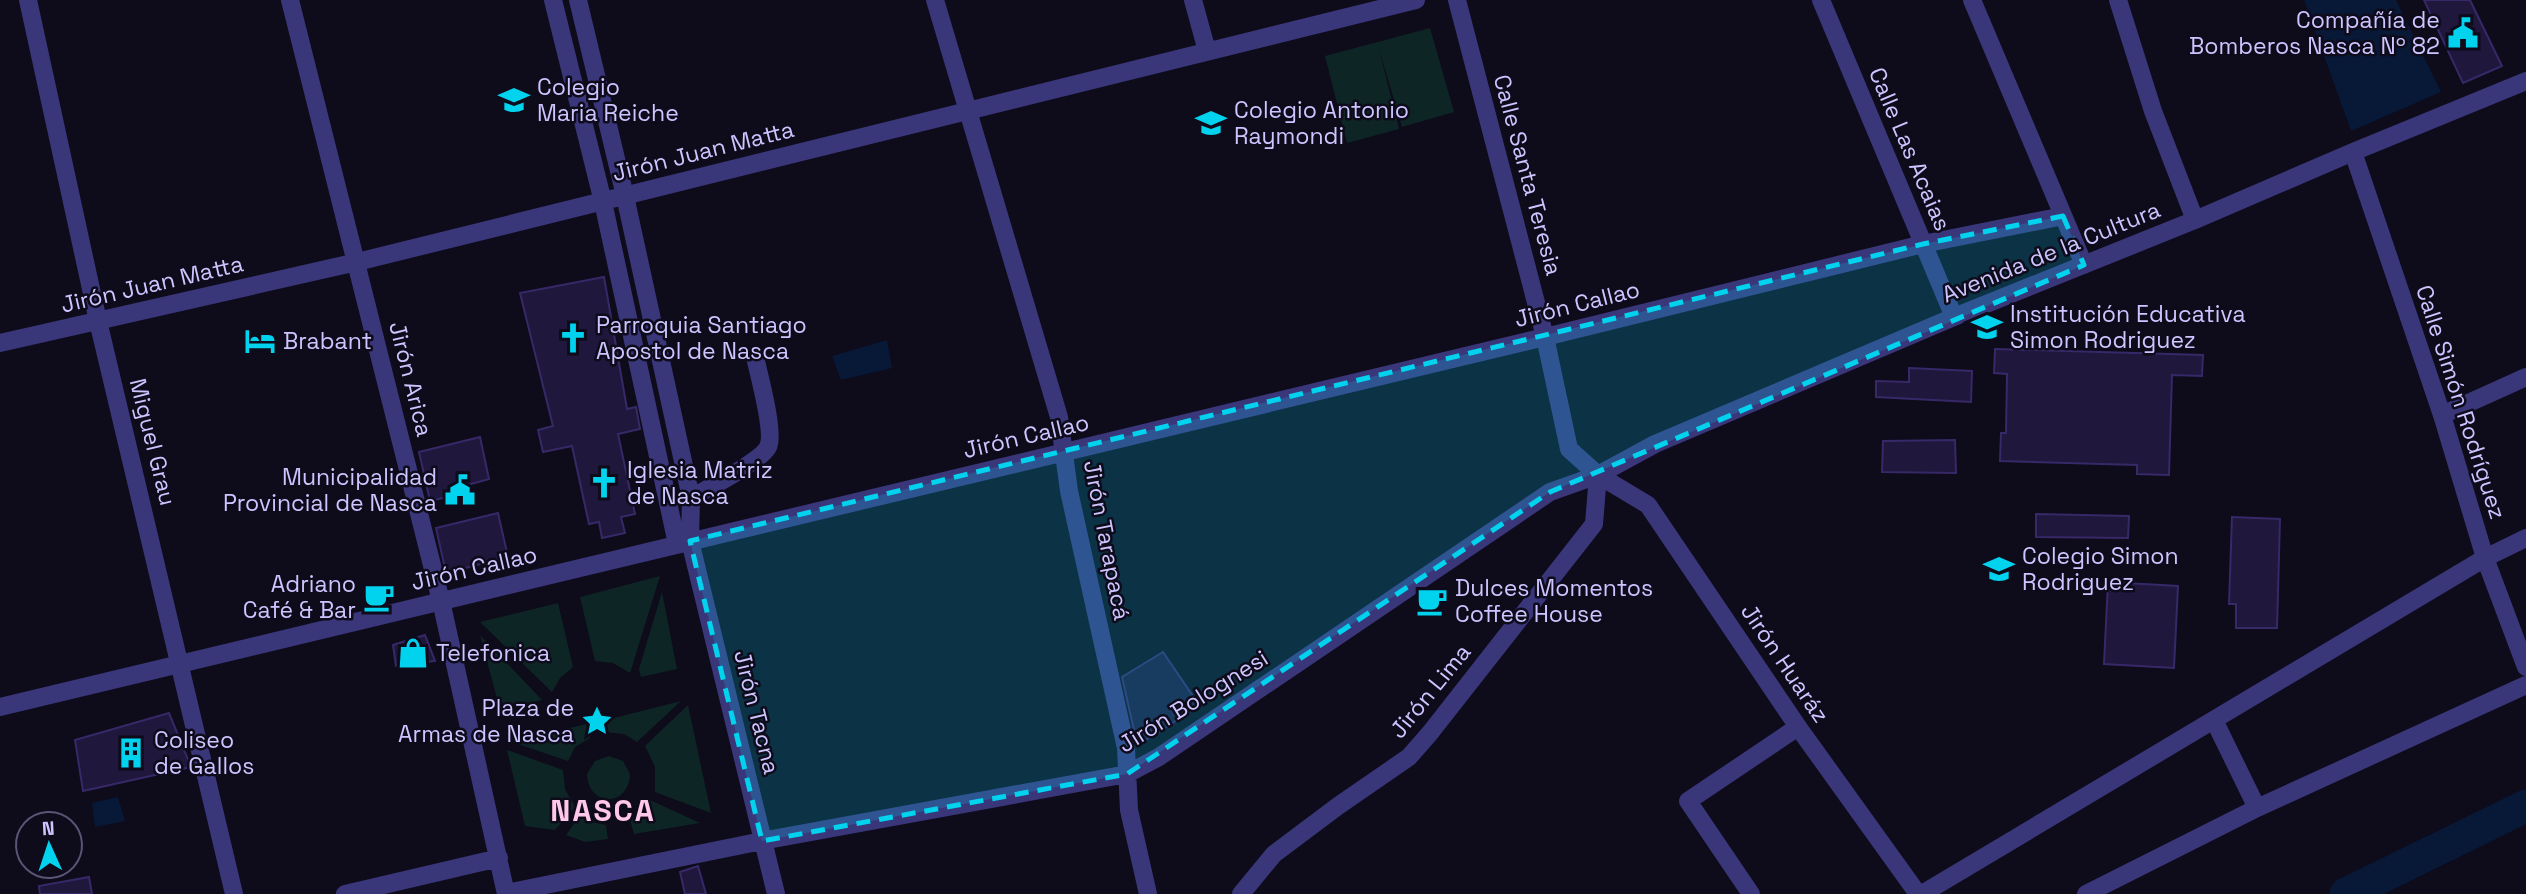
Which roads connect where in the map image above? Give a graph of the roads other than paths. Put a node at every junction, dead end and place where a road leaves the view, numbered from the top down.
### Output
1 (28, 0) edge
2 (290, 0) edge
3 (553, 0) edge
4 (578, 0) edge
5 (935, 0) edge
6 (1193, 0) edge
7 (1416, 0) edge
8 (1457, 0) edge
9 (1821, 0) edge
10 (1972, 0) edge
11 (2118, 0) edge
12 (1207, 51) junction
13 (2526, 81) edge
14 (968, 110) junction
15 (2353, 152) junction
16 (625, 196) junction
17 (603, 202) junction
18 (2063, 216) junction
19 (2195, 220) junction
20 (1923, 244) junction
21 (357, 262) junction
22 (2084, 265) junction
23 (1954, 317) junction
24 (98, 321) junction
25 (1545, 337) junction
26 (0, 343) edge
27 (755, 357) dead end
28 (2526, 377) edge
29 (2442, 415) junction
30 (1064, 452) junction
31 (1598, 475) junction
32 (691, 498) junction
33 (2526, 538) edge
34 (684, 542) junction
35 (2485, 558) junction
36 (440, 601) junction
37 (181, 663) junction
38 (2526, 667) edge
39 (2526, 685) edge
40 (0, 707) edge
41 (2214, 720) junction
42 (1798, 727) junction
43 (1127, 774) junction
44 (2257, 808) junction
45 (762, 841) junction
46 (499, 858) junction
47 (506, 893) edge
48 (234, 894) edge
49 (345, 894) edge
50 (776, 894) edge
51 (1148, 894) edge
52 (1241, 894) edge
53 (1751, 894) edge
54 (1920, 894) edge
55 (2086, 894) edge

1 - 24 street, Miguel Grau
2 - 21 street, Jirón Arica
3 - 17 street
4 - 16 street
5 - 14 street, Jirón Tarapacá
6 - 12 street
7 - 12 street, Jirón Juan Matta
8 - 25 street, Calle Santa Teresia
9 - 20 street, Calle Las Acaias
10 - 18 street
11 - 19 street
12 - 14 street, Jirón Juan Matta
13 - 15 street, Avenida de la Cultura
14 - 16 street, Jirón Juan Matta
14 - 30 street, Jirón Tarapacá
15 - 19 street, Avenida de la Cultura
15 - 29 street, Calle Simón Rodríguez
16 - 17 street, Jirón Juan Matta
16 - 32 street
17 - 21 street, Jirón Juan Matta
17 - 34 street
18 - 20 street, Jirón Callao
18 - 22 street
19 - 22 street, Avenida de la Cultura
20 - 23 street, Calle Las Acaias
20 - 25 street, Jirón Callao
21 - 24 street, Jirón Juan Matta
21 - 36 street, Jirón Arica
22 - 23 street, Avenida de la Cultura
23 - 31 street, Avenida de la Cultura
24 - 26 street, Jirón Juan Matta
24 - 37 street, Miguel Grau
25 - 30 street, Jirón Callao
25 - 31 street, Calle Santa Teresia
27 - 32 street
28 - 29 street
29 - 35 street, Calle Simón Rodríguez
30 - 34 street, Jirón Callao
30 - 43 street, Jirón Tarapacá
31 - 42 street, Jirón Huaráz
31 - 43 street, Jirón Bolognesi
31 - 52 street, Jirón Lima
32 - 34 street
33 - 35 street
34 - 36 street, Jirón Callao
34 - 45 street, Jirón Tacna
35 - 38 street, Calle Simón Rodríguez
35 - 41 street
36 - 37 street, Jirón Callao
36 - 46 street, Jirón Arica
37 - 40 street, Jirón Callao
37 - 48 street, Miguel Grau
39 - 44 street
41 - 44 street
41 - 54 street
42 - 53 street
42 - 54 street, Jirón Huaráz
43 - 45 street, Jirón Bolognesi
43 - 51 street, Jirón Tarapacá
44 - 55 street
45 - 47 street, Jirón Bolognesi
45 - 50 street, Jirón Tacna
46 - 47 street, Jirón Arica
46 - 49 street

